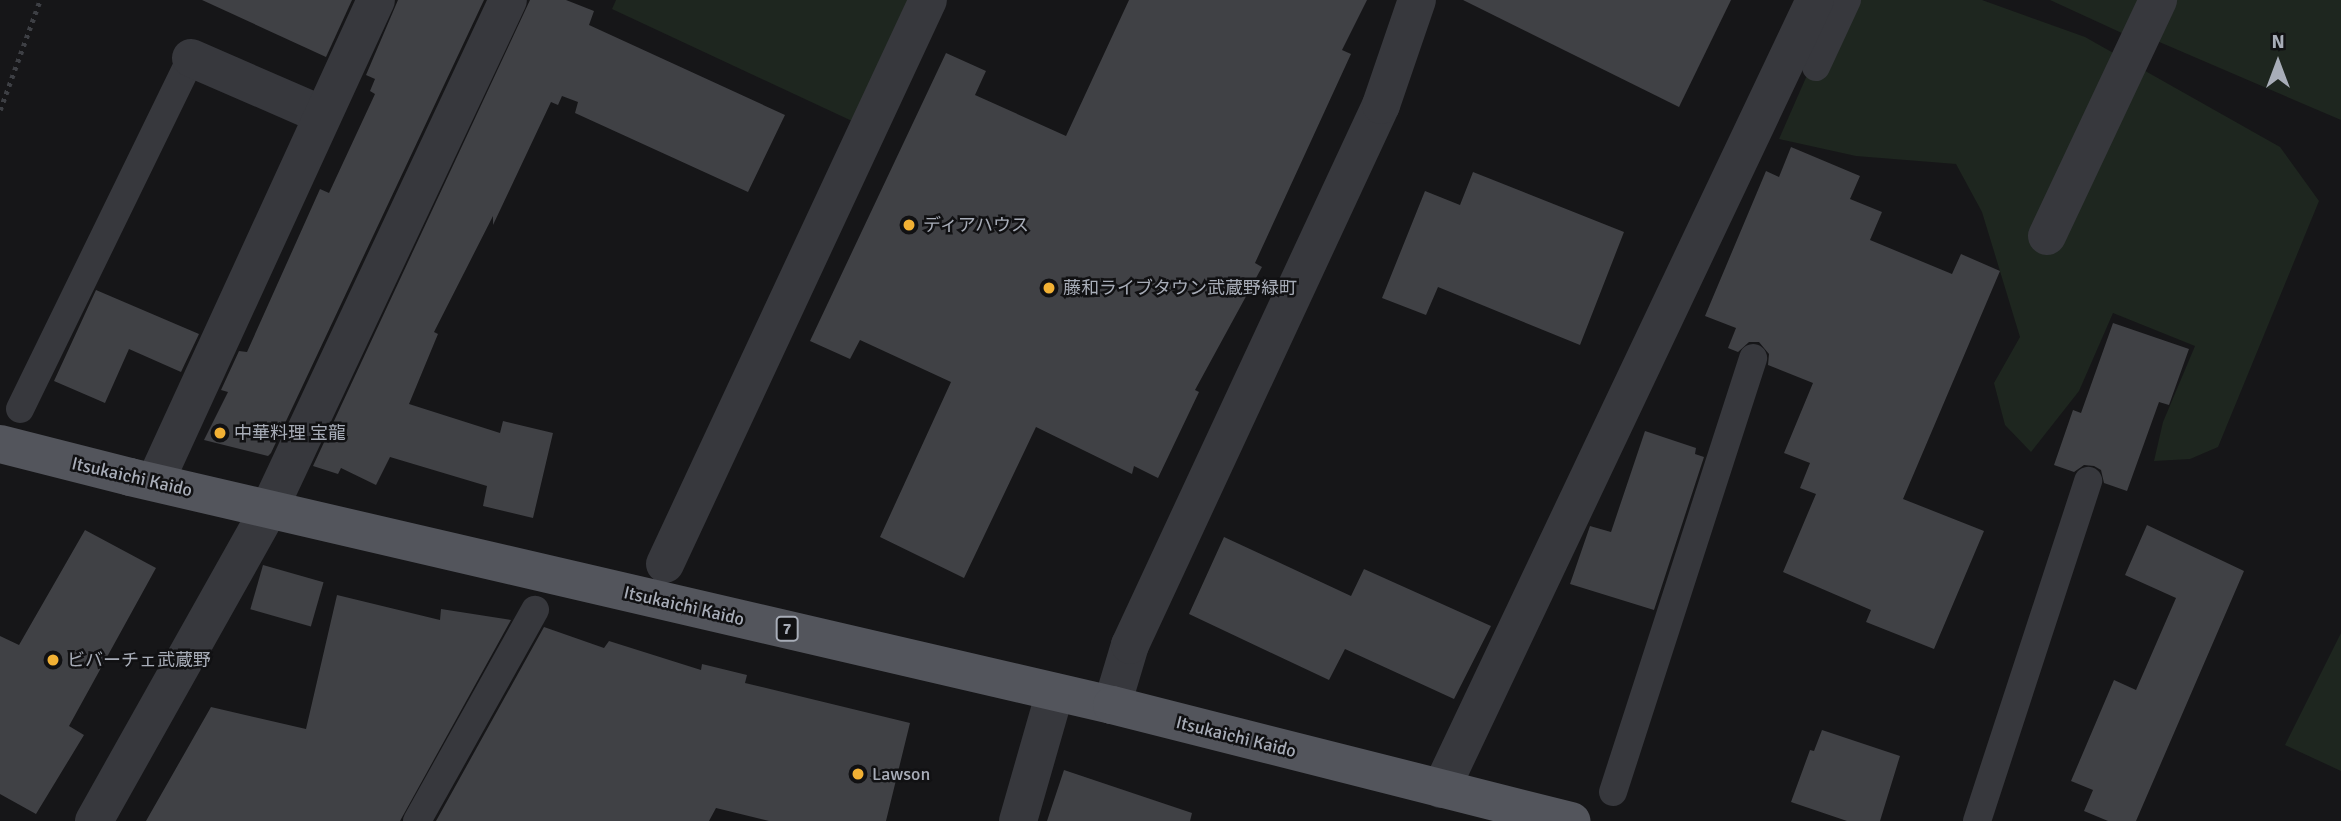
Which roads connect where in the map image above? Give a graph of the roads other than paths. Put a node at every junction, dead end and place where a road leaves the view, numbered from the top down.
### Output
1 (376, 0) edge
2 (508, 0) edge
3 (929, 0) edge
4 (1417, 0) edge
5 (1815, 0) edge
6 (1847, 0) edge
7 (2158, 0) edge
8 (191, 58) joint
9 (1816, 67) dead end
10 (322, 115) junction
11 (2047, 236) dead end
12 (1753, 358) dead end
13 (20, 409) dead end
14 (0, 444) edge
15 (2088, 481) dead end
16 (155, 482) junction
17 (269, 509) junction
18 (666, 564) dead end
19 (535, 610) dead end
20 (1055, 692) junction
21 (1112, 705) junction
22 (1441, 789) junction
23 (1613, 792) dead end
24 (1498, 812) edge
25 (94, 821) edge
26 (417, 821) edge
27 (1018, 821) edge
28 (1572, 821) edge
29 (1977, 821) edge

1 - 10 street
2 - 17 street
3 - 18 street
4 - 21 street
5 - 22 street
6 - 9 lane
7 - 11 street
8 - 10 street
8 - 13 lane
10 - 16 street
12 - 23 lane
14 - 16 main road, Itsukaichi Kaido / 7
15 - 29 lane
16 - 17 main road, Itsukaichi Kaido / 7
17 - 20 main road, Itsukaichi Kaido / 7
17 - 25 street
19 - 26 lane
20 - 21 main road, Itsukaichi Kaido / 7
20 - 27 street
21 - 22 main road, Itsukaichi Kaido / 7
22 - 24 main road, Itsukaichi Kaido / 7
24 - 28 main road, Itsukaichi Kaido / 7

